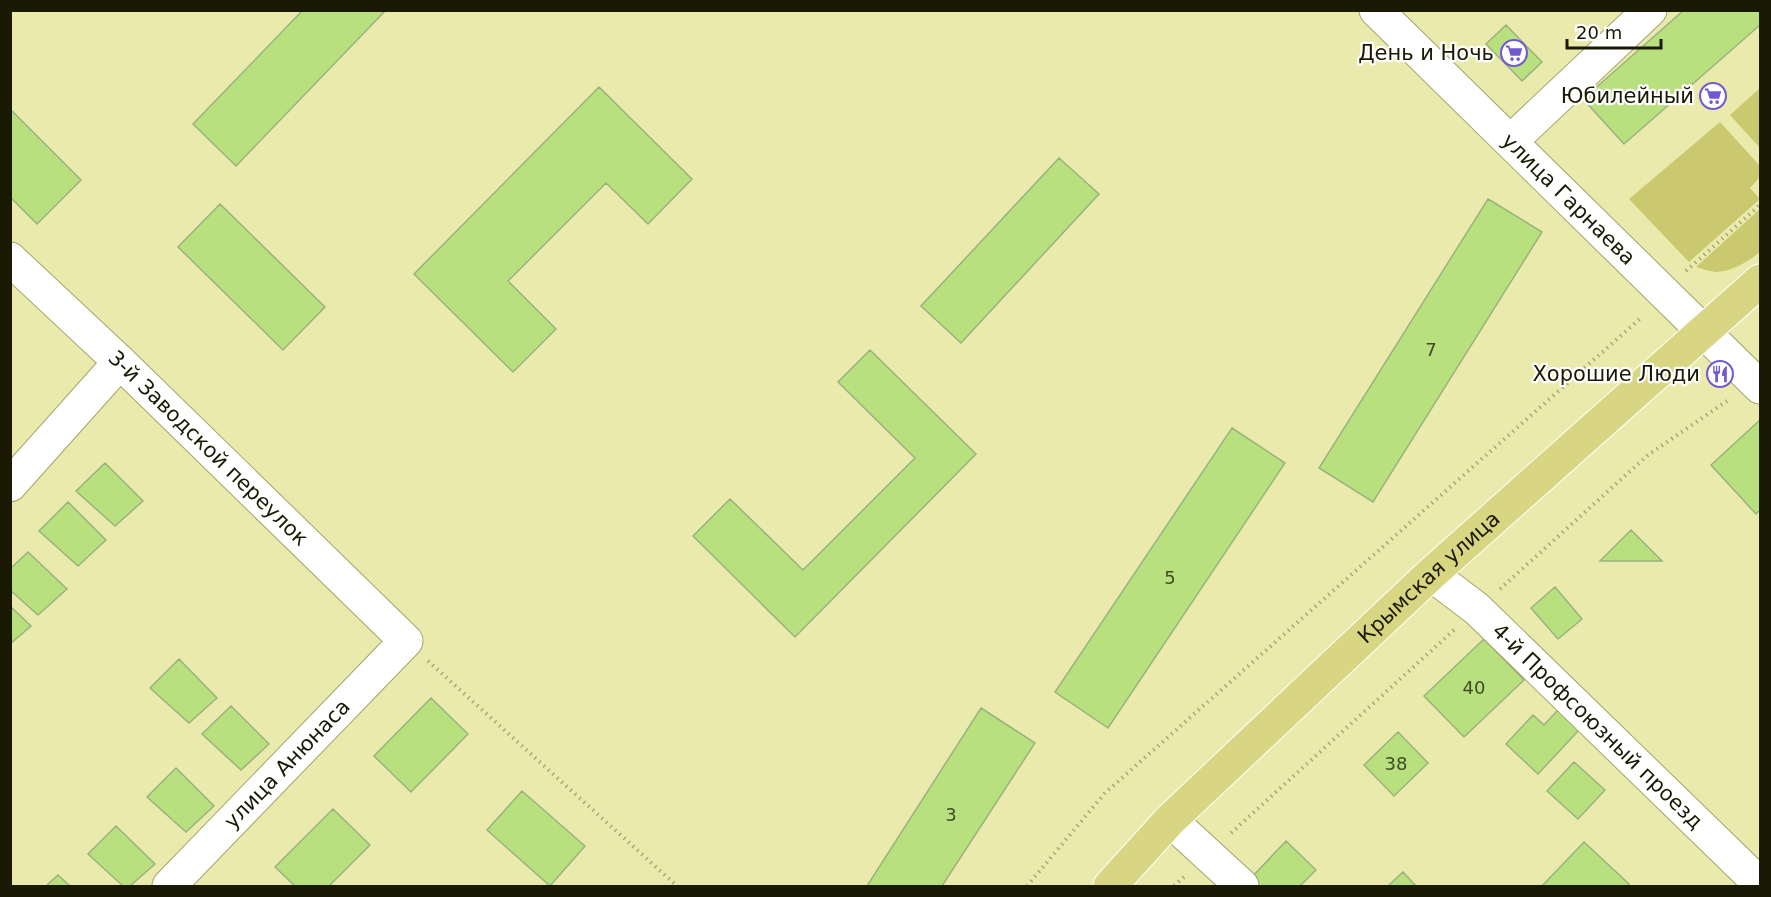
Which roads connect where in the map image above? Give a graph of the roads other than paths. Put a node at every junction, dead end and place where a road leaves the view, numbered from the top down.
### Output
1 (1376, 10) edge
2 (1650, 10) edge
3 (1510, 141) junction
4 (10, 259) edge
5 (1761, 281) edge
6 (1704, 332) junction
7 (120, 362) junction
8 (1761, 387) edge
9 (10, 486) edge
10 (1431, 574) junction
11 (406, 640) joint
12 (1170, 820) junction
13 (1761, 885) edge
14 (169, 886) edge
15 (1110, 886) edge
16 (1242, 886) edge

1 - 3 street, улица Гарнаева
2 - 3 street
3 - 6 street, улица Гарнаева
4 - 7 street, 3-й Заводской переулок
5 - 6 main road, Крымская улица
6 - 8 street, улица Гарнаева
6 - 10 main road, Крымская улица
7 - 9 street
7 - 11 street, 3-й Заводской переулок
10 - 12 main road, Крымская улица
10 - 13 street, 4-й Профсоюзный проезд
11 - 14 street, улица Анюнаса
12 - 15 main road, Крымская улица
12 - 16 street

